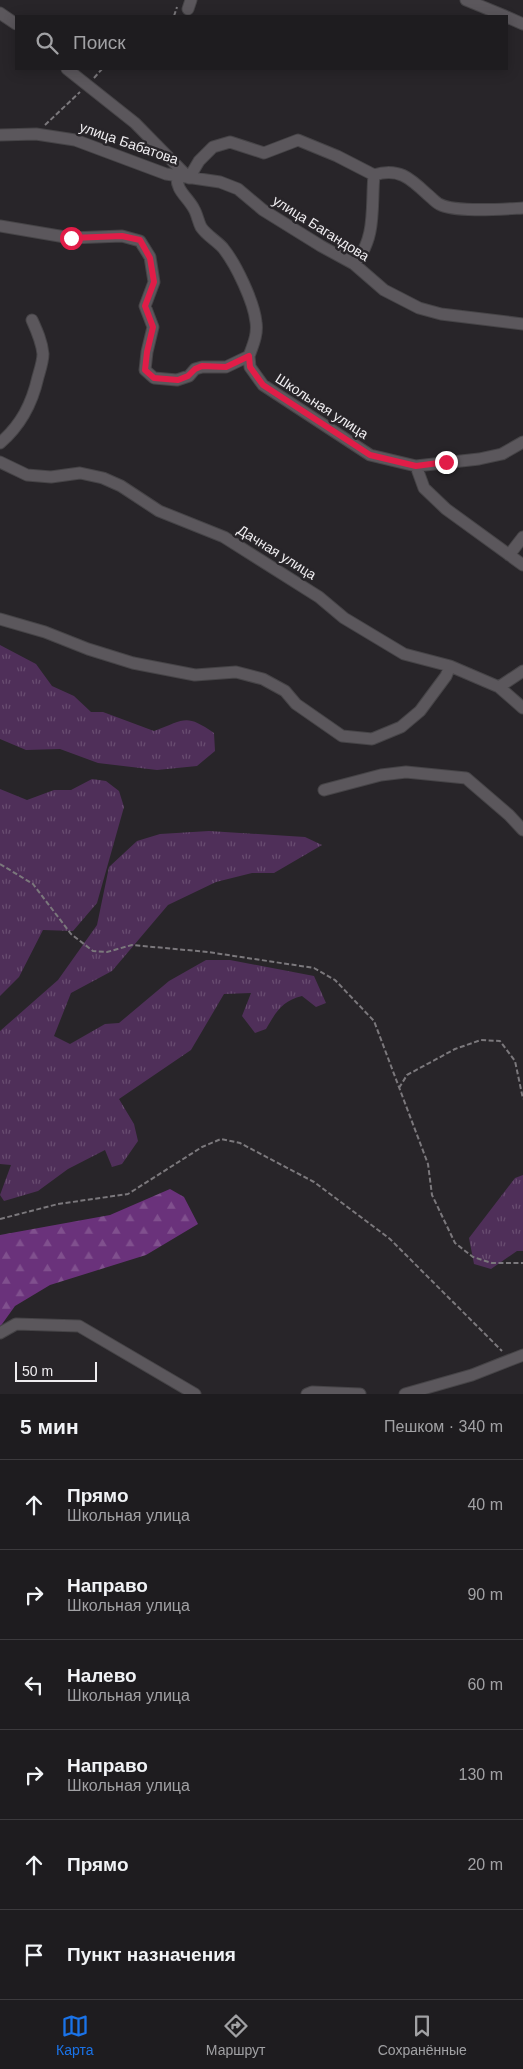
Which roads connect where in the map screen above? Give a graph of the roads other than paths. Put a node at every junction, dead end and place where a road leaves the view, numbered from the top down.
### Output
1 (466, 0) edge
2 (0, 13) edge
3 (501, 15) edge
4 (508, 18) edge
5 (15, 23) edge
6 (523, 24) edge
7 (68, 70) edge
8 (0, 136) edge
9 (374, 175) junction
10 (183, 177) junction
11 (523, 208) edge
12 (0, 226) edge
13 (354, 264) junction
14 (32, 320) dead end
15 (523, 324) edge
16 (249, 356) junction
17 (523, 442) edge
18 (0, 443) edge
19 (0, 462) edge
20 (416, 466) junction
21 (523, 538) edge
22 (509, 555) junction
23 (523, 565) edge
24 (0, 619) edge
25 (450, 666) junction
26 (523, 671) edge
27 (499, 687) junction
28 (523, 708) edge
29 (324, 790) dead end
30 (523, 830) edge
31 (0, 1333) edge
32 (523, 1355) edge
33 (194, 1394) edge
34 (307, 1394) edge
35 (360, 1394) edge
36 (405, 1394) edge

1 - 3 street
2 - 5 street
4 - 6 street
7 - 10 street
8 - 10 street, улица Бабатова
9 - 10 street
9 - 11 street
9 - 13 street
10 - 13 street, улица Багандова
10 - 16 street
12 - 16 street
13 - 15 street, улица Багандова
14 - 18 street
16 - 20 street, Школьная улица
17 - 20 street, Школьная улица
19 - 25 street, Дачная улица
20 - 22 street
21 - 22 street
22 - 23 street
24 - 25 street
25 - 27 street, Дачная улица
26 - 27 street
27 - 28 street, Дачная улица
29 - 30 street
31 - 33 street
32 - 36 street
34 - 35 street

